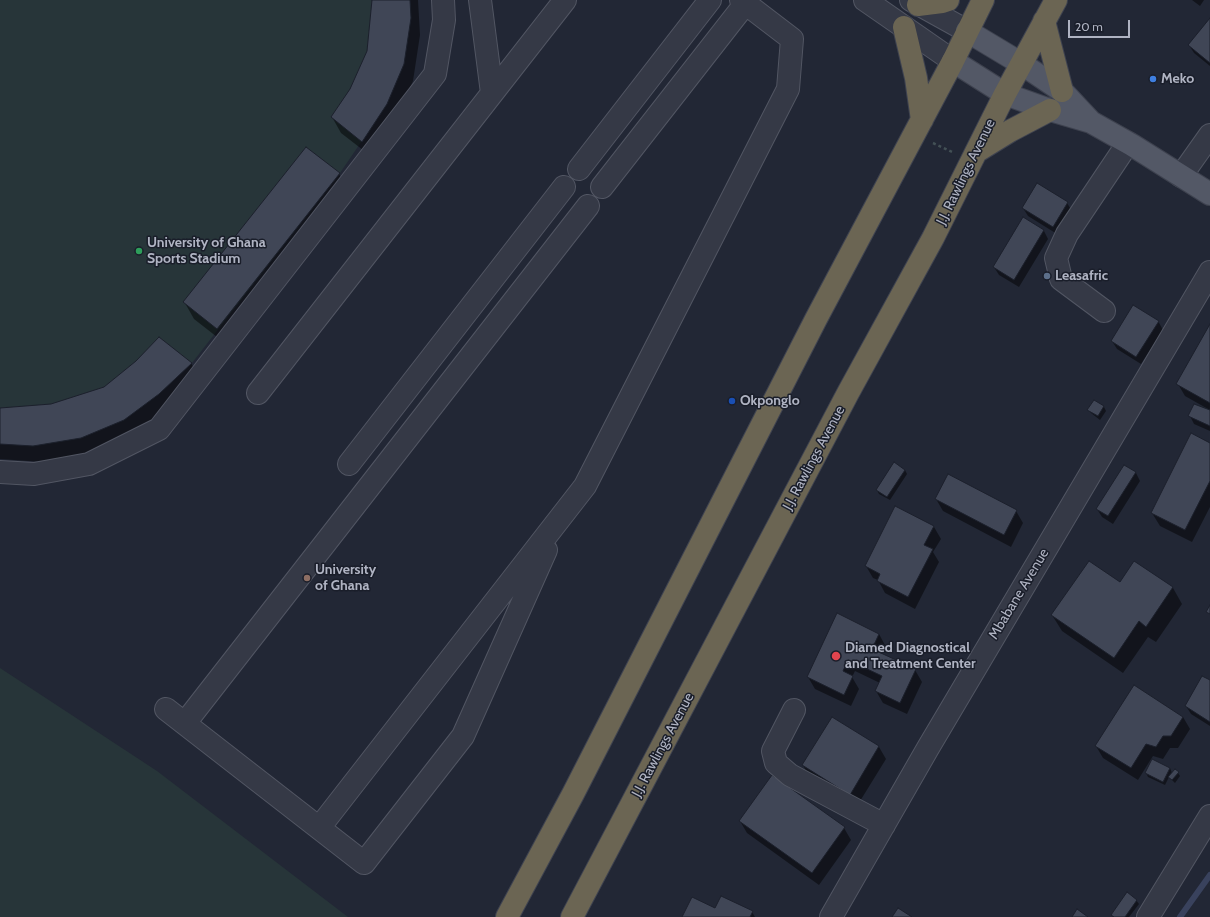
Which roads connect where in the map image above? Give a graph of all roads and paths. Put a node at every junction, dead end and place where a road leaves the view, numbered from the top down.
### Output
1 (443, 0) edge
2 (480, 0) edge
3 (565, 0) edge
4 (710, 0) edge
5 (865, 0) edge
6 (948, 0) edge
7 (983, 0) edge
8 (1056, 0) edge
9 (743, 2) edge
10 (914, 2) edge
11 (1044, 22) junction
12 (904, 27) junction
13 (967, 31) junction
14 (953, 61) junction
15 (1022, 64) junction
16 (1062, 91) junction
17 (492, 93) junction
18 (1005, 94) junction
19 (1050, 110) junction
20 (1091, 122) junction
21 (918, 127) junction
22 (1210, 135) edge
23 (1128, 143) junction
24 (973, 158) junction
25 (579, 169) junction
26 (1182, 176) junction
27 (564, 187) junction
28 (602, 188) junction
29 (1210, 194) edge
30 (588, 206) junction
31 (1210, 272) edge
32 (1104, 311) dead end
33 (258, 393) dead end
34 (349, 464) dead end
35 (0, 472) edge
36 (560, 518) junction
37 (166, 708) dead end
38 (794, 710) dead end
39 (185, 723) junction
40 (1210, 816) edge
41 (884, 825) junction
42 (319, 828) junction
43 (507, 917) edge
44 (572, 917) edge
45 (831, 917) edge
46 (1148, 917) edge

1 - 35 street
2 - 17 street
3 - 17 street
4 - 25 street
5 - 12 street
6 - 10 highway
7 - 13 highway
8 - 11 highway, J.J. Rawlings Avenue
9 - 28 street
9 - 36 street
10 - 13 street
11 - 15 highway, J.J. Rawlings Avenue
11 - 16 highway
12 - 14 street
12 - 21 highway
13 - 14 highway
13 - 15 main road
14 - 18 main road
14 - 21 highway
15 - 16 main road
15 - 18 highway, J.J. Rawlings Avenue
16 - 20 main road
17 - 33 street
18 - 19 main road
18 - 24 highway, J.J. Rawlings Avenue
19 - 20 main road
19 - 24 highway
20 - 23 main road
21 - 24 path
21 - 43 highway
22 - 26 street
23 - 26 main road
23 - 32 street
24 - 44 highway, J.J. Rawlings Avenue
25 - 27 street
25 - 28 street
26 - 29 main road
27 - 30 street
27 - 34 street
28 - 30 street
30 - 39 street
31 - 41 street, Mbabane Avenue
36 - 42 street
36 - 42 street
37 - 39 street
38 - 41 street
39 - 42 street
40 - 46 street
41 - 45 street, Mbabane Avenue

